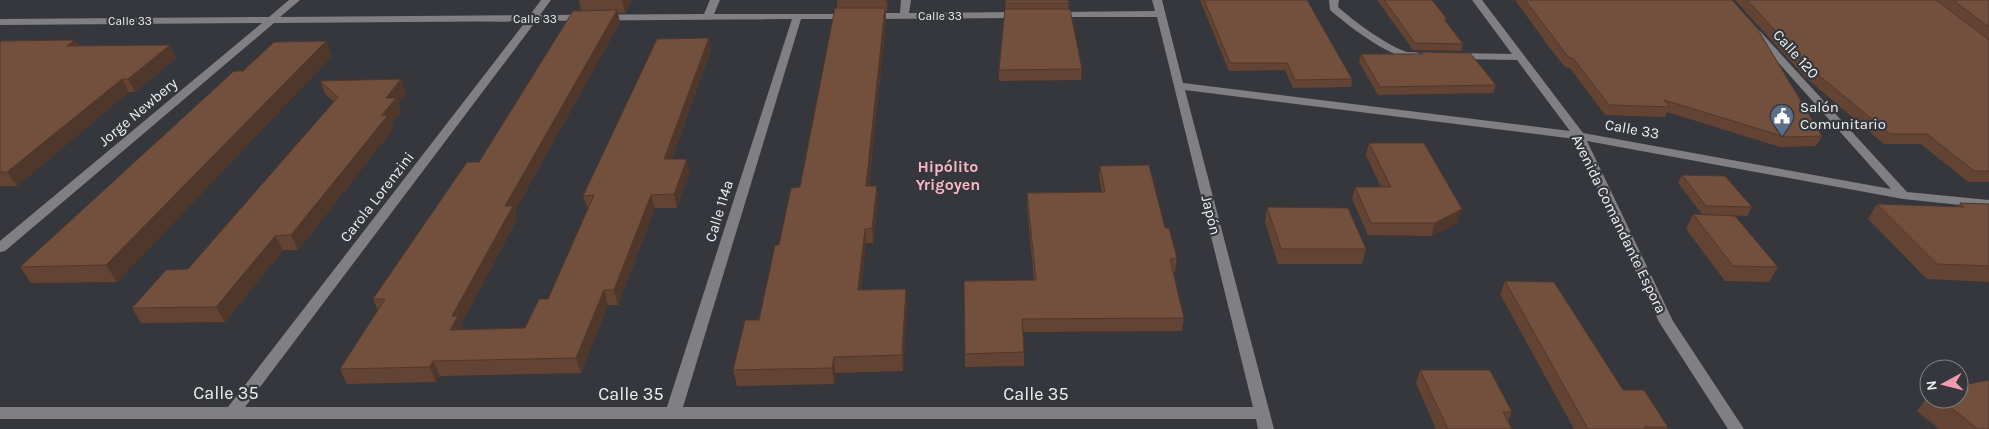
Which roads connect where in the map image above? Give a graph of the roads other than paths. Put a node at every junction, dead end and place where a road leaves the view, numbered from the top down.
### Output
1 (295, 0) edge
2 (546, 0) edge
3 (715, 0) edge
4 (906, 0) edge
5 (1156, 0) edge
6 (1334, 0) edge
7 (1477, 0) edge
8 (1160, 14) junction
9 (904, 16) junction
10 (708, 17) junction
11 (797, 17) junction
12 (271, 20) junction
13 (532, 20) junction
14 (0, 22) edge
15 (1747, 22) edge
16 (1520, 57) junction
17 (1179, 86) junction
18 (1579, 136) junction
19 (1903, 195) junction
20 (1989, 204) edge
21 (0, 248) edge
22 (0, 413) edge
23 (232, 413) junction
24 (1261, 413) junction
25 (673, 414) junction
26 (1266, 429) edge
27 (1736, 429) edge

1 - 12 street, Jorge Newbery
2 - 13 street, Carola Lorenzini
3 - 10 street
4 - 9 street
5 - 8 street, Japón
6 - 16 street
7 - 16 street, Avenida Comandante Espora
8 - 9 street, Calle 33
8 - 17 street, Japón
9 - 11 street, Calle 33
10 - 11 street, Calle 33
10 - 13 street, Calle 33
11 - 25 street, Calle 114a
12 - 13 street, Calle 33
12 - 14 street, Calle 33
12 - 21 street, Jorge Newbery
13 - 23 street, Carola Lorenzini
15 - 19 street, Calle 120
16 - 18 street, Avenida Comandante Espora
17 - 18 street, Calle 33
17 - 24 street, Japón
18 - 19 street, Calle 33
18 - 27 street, Avenida Comandante Espora
19 - 20 street, Calle 33
22 - 23 street, Calle 35
23 - 25 street, Calle 35
24 - 25 street, Calle 35
24 - 26 street, Japón

